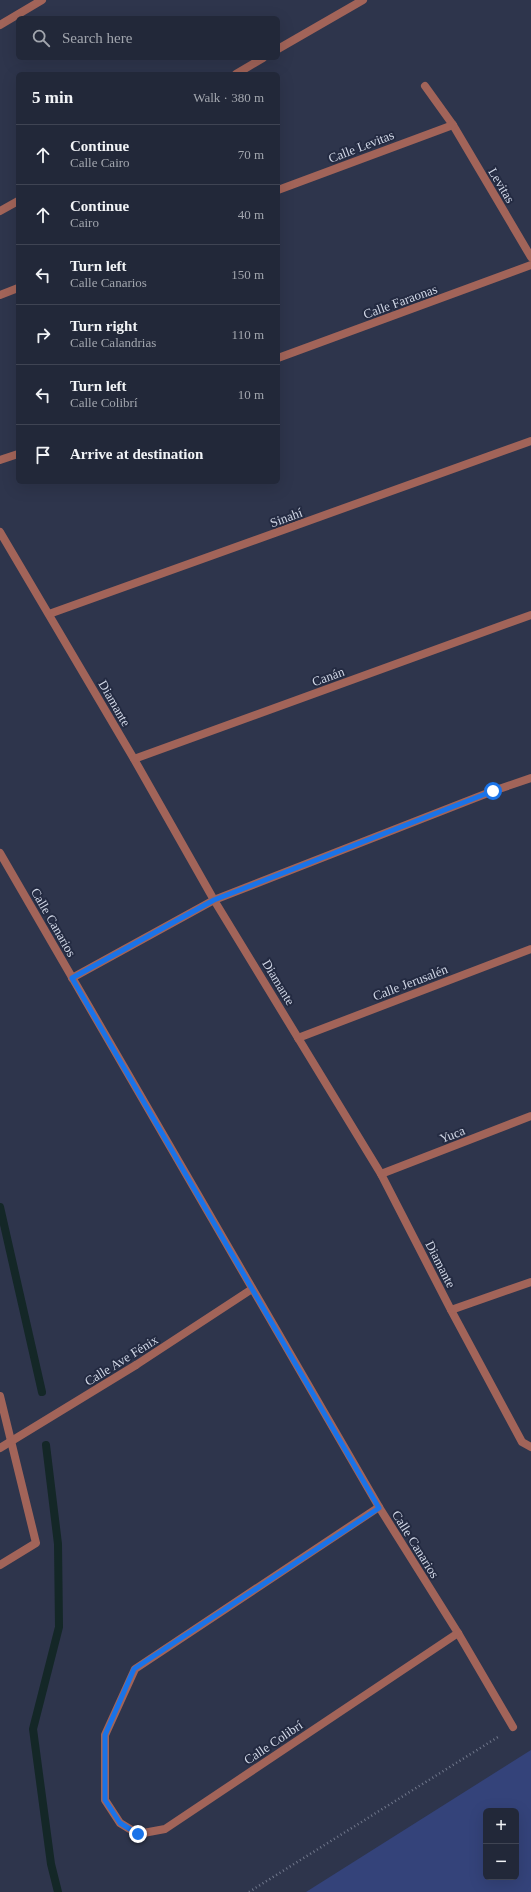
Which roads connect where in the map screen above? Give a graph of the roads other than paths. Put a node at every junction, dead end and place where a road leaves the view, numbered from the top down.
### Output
1 (42, 0) edge
2 (363, 0) edge
3 (0, 25) edge
4 (280, 48) edge
5 (260, 60) edge
6 (239, 72) edge
7 (425, 86) dead end
8 (453, 125) junction
9 (280, 189) edge
10 (16, 202) edge
11 (0, 211) edge
12 (531, 257) edge
13 (531, 265) edge
14 (16, 289) edge
15 (0, 295) edge
16 (280, 357) edge
17 (531, 441) edge
18 (16, 455) edge
19 (0, 460) edge
20 (0, 532) edge
21 (49, 614) junction
22 (531, 615) edge
23 (134, 759) junction
24 (531, 778) edge
25 (0, 853) edge
26 (214, 900) junction
27 (531, 949) edge
28 (72, 978) junction
29 (298, 1038) junction
30 (531, 1116) edge
31 (381, 1174) junction
32 (531, 1282) edge
33 (252, 1289) junction
34 (451, 1310) junction
35 (0, 1396) edge
36 (531, 1447) edge
37 (0, 1448) edge
38 (379, 1508) junction
39 (0, 1565) edge
40 (458, 1633) junction
41 (513, 1727) road end

1 - 3 street
2 - 4 street
5 - 6 street
7 - 8 street, Levitas
8 - 9 street, Calle Levitas
8 - 12 street, Levitas
10 - 11 street
13 - 16 street, Calle Faraonas
14 - 15 street
17 - 21 street, Sinahí
18 - 19 street
20 - 21 street, Diamante
21 - 23 street, Diamante
22 - 23 street, Canán
23 - 26 street, Diamante
24 - 26 street
25 - 28 street, Calle Canarios
26 - 28 street
26 - 29 street, Diamante
27 - 29 street, Calle Jerusalén
28 - 33 street, Calle Canarios
29 - 31 street, Diamante
30 - 31 street, Yuca
31 - 34 street, Diamante
32 - 34 street
33 - 37 street, Calle Ave Fénix, bridge
33 - 38 street, Calle Canarios
34 - 36 street, Diamante
35 - 39 street
38 - 40 street, Calle Canarios
38 - 40 street, Calle Colibrí
40 - 41 street, Calle Canarios

